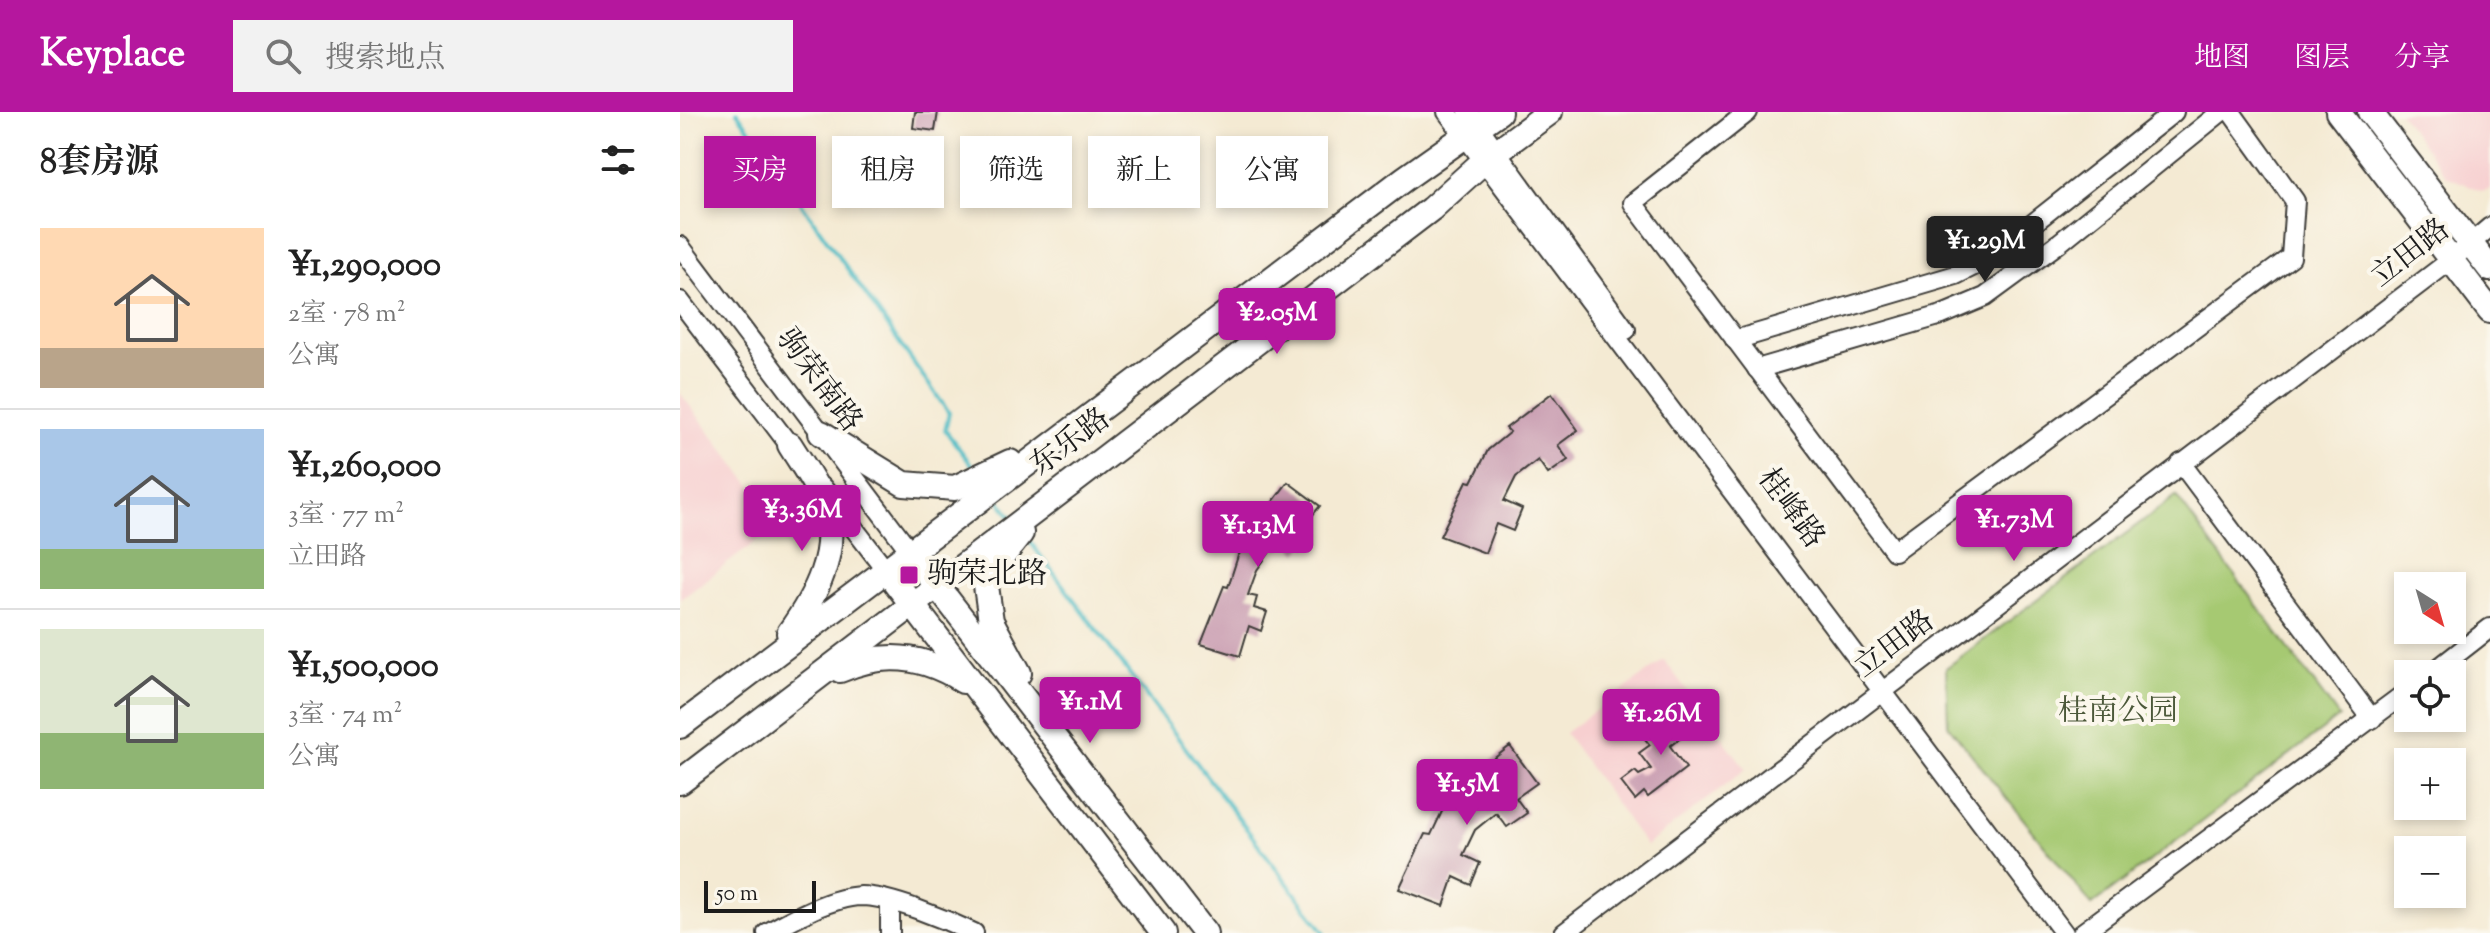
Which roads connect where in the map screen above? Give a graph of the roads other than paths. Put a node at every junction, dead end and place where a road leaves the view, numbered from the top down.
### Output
1 (1447, 112) edge
2 (1550, 112) edge
3 (1748, 112) edge
4 (2174, 112) edge
5 (2221, 112) edge
6 (2231, 112) edge
7 (2338, 112) edge
8 (2370, 112) edge
9 (1478, 122) edge
10 (1491, 156) junction
11 (2490, 227) edge
12 (2470, 243) junction
13 (680, 246) edge
14 (2451, 260) junction
15 (2490, 269) edge
16 (680, 301) edge
17 (2490, 311) edge
18 (1735, 340) junction
19 (1757, 369) junction
20 (821, 433) junction
21 (790, 445) junction
22 (2181, 463) junction
23 (986, 483) junction
24 (1024, 523) junction
25 (910, 551) junction
26 (886, 570) junction
27 (937, 586) junction
28 (912, 606) junction
29 (2490, 628) edge
30 (771, 657) junction
31 (2449, 660) edge
32 (808, 684) junction
33 (1882, 690) junction
34 (978, 691) junction
35 (2394, 702) edge
36 (2372, 719) junction
37 (680, 726) edge
38 (1052, 735) junction
39 (680, 782) edge
40 (890, 903) junction
41 (1569, 931) edge
42 (767, 933) edge
43 (890, 933) edge
44 (974, 933) edge
45 (1163, 933) edge
46 (1205, 933) edge
47 (2064, 933) edge
48 (2073, 933) edge
49 (2082, 933) edge

1 - 9 street, 桂峰路
2 - 10 main road, 东乐路
3 - 18 street
4 - 18 street
5 - 19 street
6 - 19 street
7 - 14 main road
8 - 12 main road
9 - 10 street, 桂峰路
9 - 23 main road, 东乐路
10 - 24 main road, 东乐路
10 - 33 street, 桂峰路
11 - 12 street, 立田路
12 - 14 street, 立田路
12 - 15 main road
13 - 20 street, 驹荣南路
14 - 17 main road
14 - 22 street, 立田路
16 - 21 street, 驹荣南路
18 - 19 street
20 - 23 main road
20 - 25 street, 驹荣南路
21 - 26 street, 驹荣南路
21 - 30 main road
22 - 33 street, 立田路
22 - 36 street
23 - 25 main road, 东乐路
24 - 27 main road, 东乐路
24 - 38 main road
25 - 26 main road, 东乐路
25 - 27 main road
26 - 28 main road
26 - 30 main road, 东乐路
27 - 28 main road, 东乐路
27 - 38 main road
28 - 32 main road, 东乐路
28 - 34 main road
29 - 31 street
30 - 37 main road, 东乐路
32 - 34 main road
32 - 39 main road, 东乐路
33 - 41 street, 立田路
33 - 47 street
33 - 48 street, 桂峰路
34 - 45 main road
35 - 36 street
36 - 49 street
38 - 46 main road
40 - 42 street
40 - 43 street
40 - 44 street

